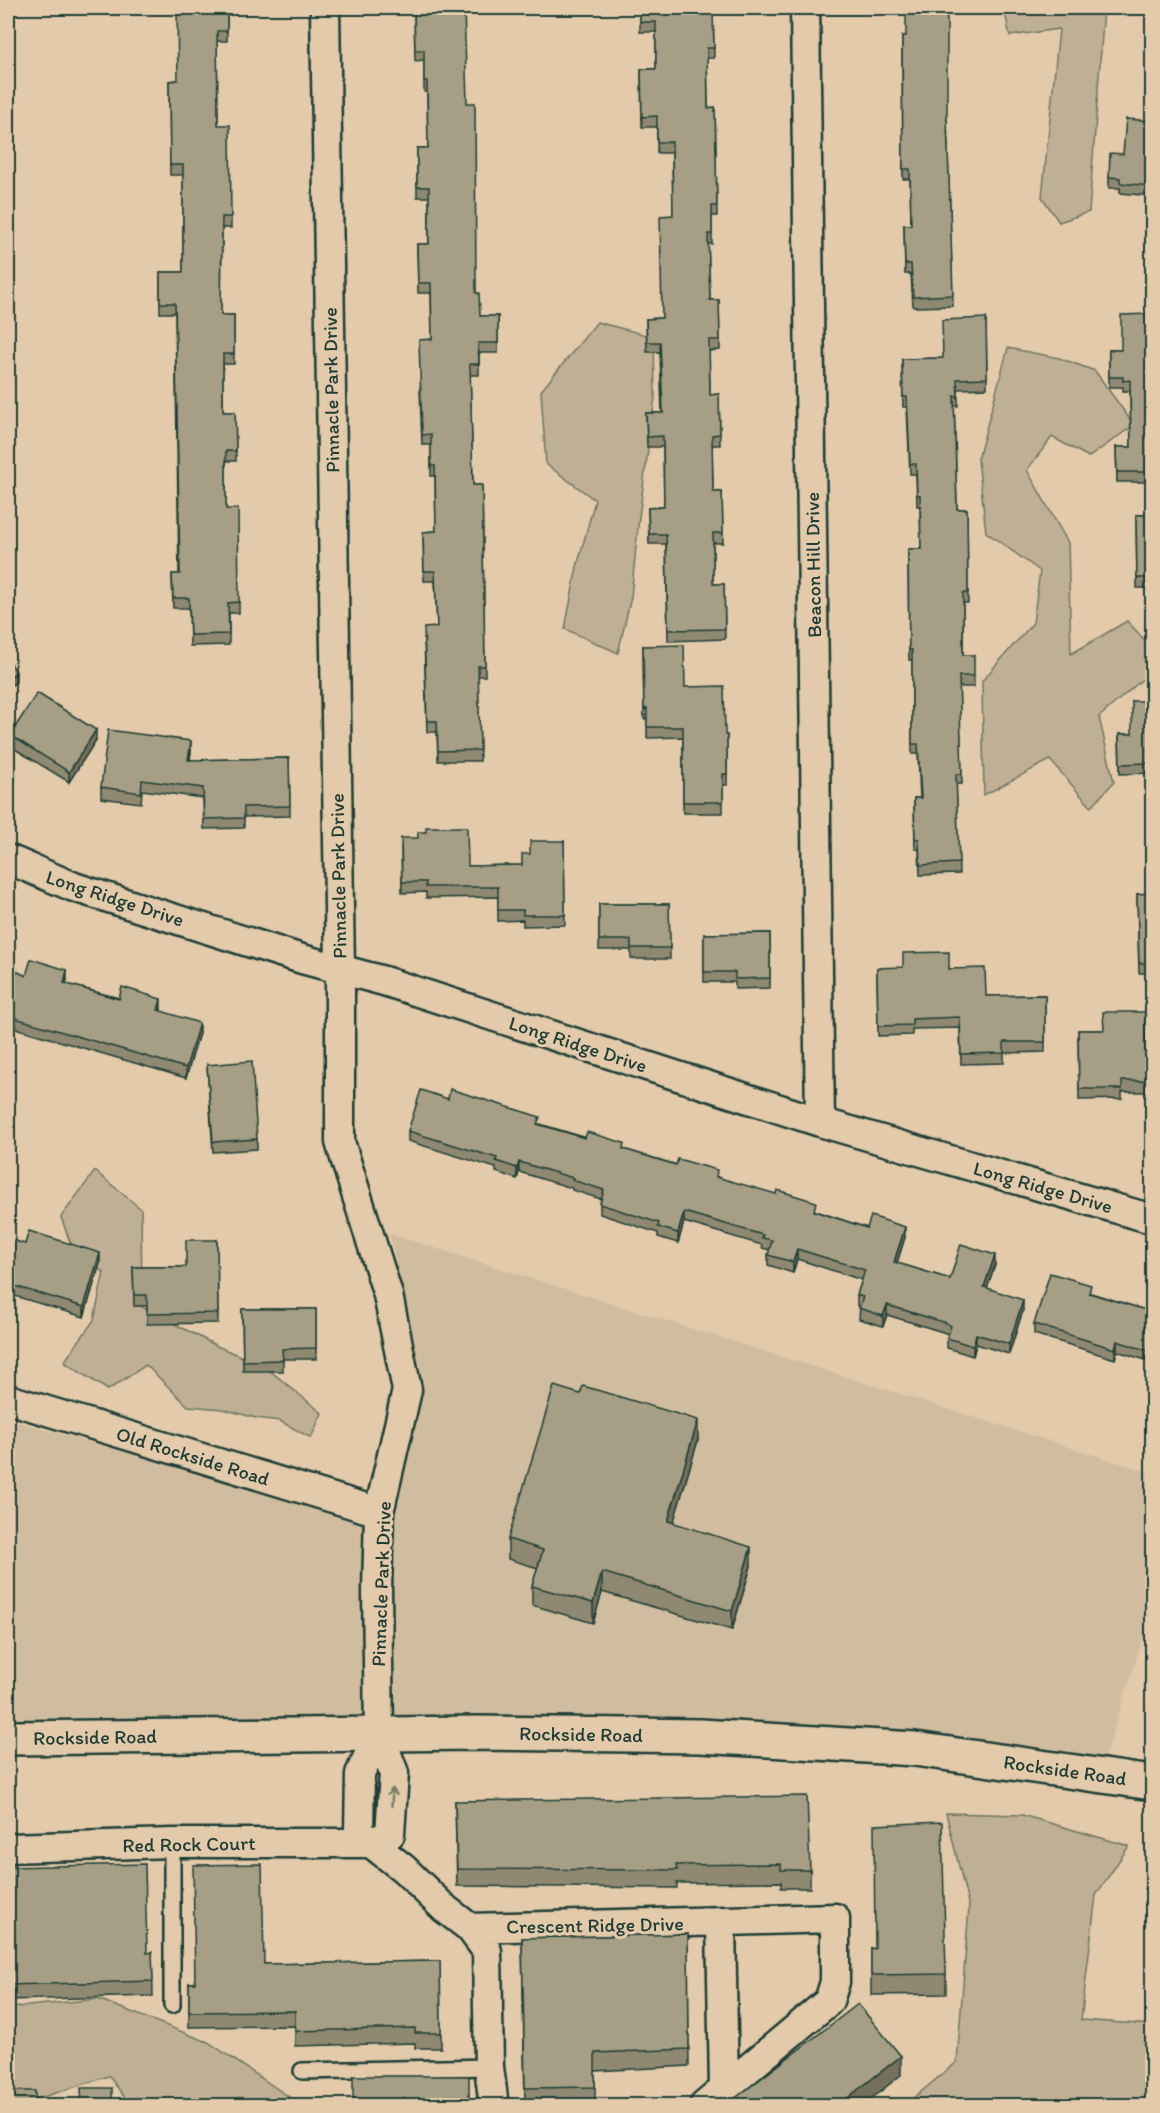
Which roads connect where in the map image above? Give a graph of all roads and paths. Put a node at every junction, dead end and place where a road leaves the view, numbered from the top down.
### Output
1 (325, 8) edge
2 (805, 8) edge
3 (8, 859) edge
4 (340, 969) junction
5 (820, 1122) junction
6 (1152, 1219) edge
7 (8, 1399) edge
8 (379, 1512) junction
9 (379, 1733) junction
10 (8, 1738) edge
11 (1152, 1783) edge
12 (172, 1843) junction
13 (371, 1843) junction
14 (8, 1848) edge
15 (721, 1922) junction
16 (470, 1928) junction
17 (172, 2005) dead end
18 (489, 2067) junction
19 (302, 2071) dead end
20 (714, 2097) edge
21 (495, 2106) edge

1 - 4 street, Pinnacle Park Drive
2 - 5 street, Beacon Hill Drive
3 - 4 street, Long Ridge Drive
4 - 5 street, Long Ridge Drive
4 - 8 street, Pinnacle Park Drive
5 - 6 street, Long Ridge Drive
7 - 8 street, Old Rockside Road
8 - 9 street, Pinnacle Park Drive
9 - 10 main road, Rockside Road
9 - 11 main road, Rockside Road
9 - 13 street
12 - 13 street, Red Rock Court
12 - 14 street, Red Rock Court
12 - 17 lane
13 - 16 street, Crescent Ridge Drive
15 - 16 street, Crescent Ridge Drive
15 - 20 street, Crescent Ridge Drive
15 - 20 street, Crescent Ridge Drive
16 - 18 street, Crescent Ridge Drive
18 - 19 lane
18 - 21 street, Crescent Ridge Drive

